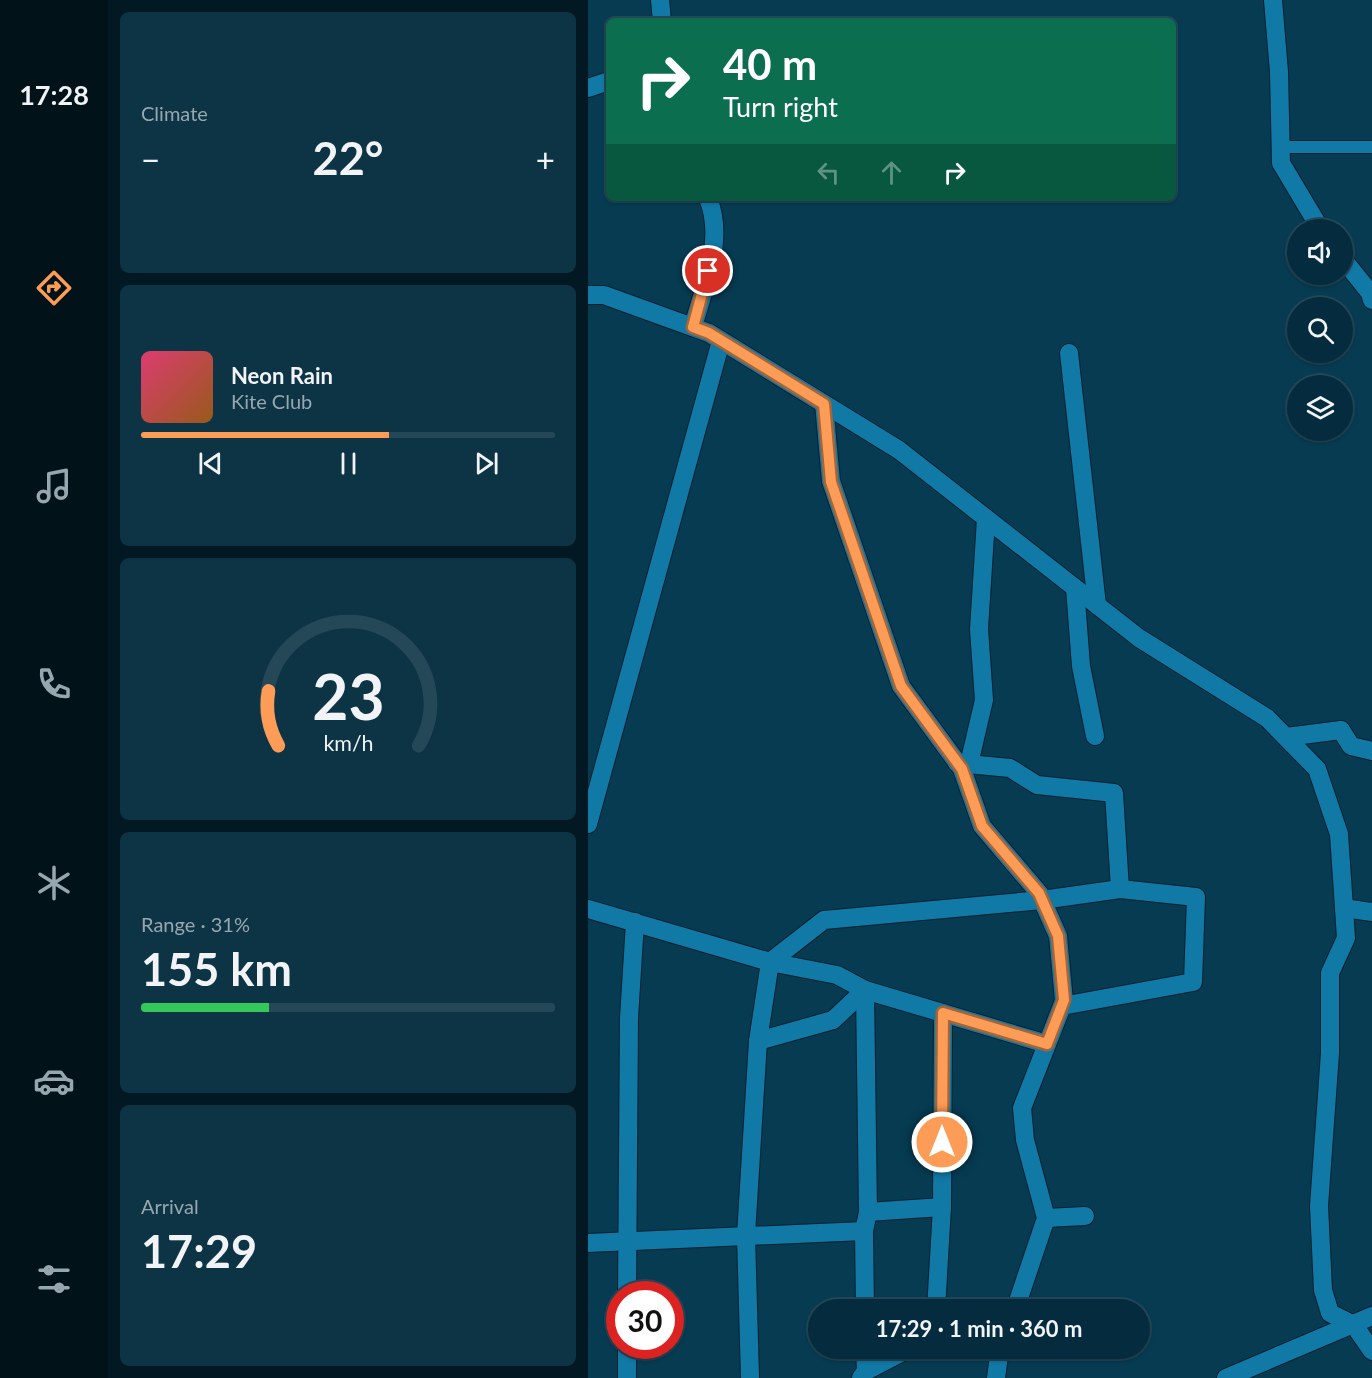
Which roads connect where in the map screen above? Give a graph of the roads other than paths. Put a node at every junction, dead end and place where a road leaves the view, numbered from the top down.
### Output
1 (660, 0) edge
2 (1273, 0) edge
3 (662, 18) edge
4 (606, 82) edge
5 (588, 88) edge
6 (1281, 147) junction
7 (1372, 147) edge
8 (709, 201) edge
9 (1314, 219) edge
10 (1353, 272) edge
11 (588, 295) edge
12 (1372, 300) edge
13 (693, 327) junction
14 (722, 340) junction
15 (1069, 353) dead end
16 (824, 404) junction
17 (987, 519) junction
18 (1075, 588) junction
19 (1097, 605) junction
20 (1095, 736) dead end
21 (1286, 737) junction
22 (1372, 751) edge
23 (963, 763) junction
24 (588, 824) edge
25 (1120, 889) junction
26 (1042, 900) junction
27 (1344, 908) junction
28 (588, 909) edge
29 (1372, 912) edge
30 (635, 922) junction
31 (770, 962) junction
32 (865, 990) junction
33 (1062, 1006) junction
34 (943, 1013) junction
35 (759, 1041) junction
36 (1047, 1044) junction
37 (942, 1207) junction
38 (868, 1212) junction
39 (1085, 1216) dead end
40 (1046, 1218) junction
41 (864, 1231) junction
42 (746, 1235) junction
43 (626, 1241) junction
44 (588, 1243) edge
45 (627, 1281) edge
46 (865, 1299) edge
47 (937, 1299) edge
48 (1020, 1299) edge
49 (1372, 1316) edge
50 (1354, 1325) junction
51 (1372, 1351) edge
52 (627, 1359) edge
53 (864, 1359) edge
54 (890, 1359) edge
55 (999, 1359) edge
56 (863, 1374) edge
57 (1245, 1374) edge
58 (627, 1378) edge
59 (750, 1378) edge
60 (996, 1378) edge
61 (1226, 1378) edge

1 - 3 street
2 - 6 street
4 - 5 street
6 - 7 lane
6 - 9 street
8 - 13 street
10 - 12 street
11 - 13 street
13 - 14 street
14 - 16 street
14 - 24 street
15 - 19 street
16 - 17 street
16 - 23 street
17 - 18 street
17 - 23 street
18 - 19 street
18 - 20 street
19 - 21 street
21 - 22 street
21 - 27 street
23 - 25 street
23 - 26 street
25 - 26 street
25 - 33 street
26 - 31 street
26 - 33 street
27 - 29 street
27 - 50 street
28 - 30 street
30 - 31 street
30 - 43 street
31 - 32 street
31 - 35 street
32 - 34 street
32 - 35 street
32 - 38 street
33 - 36 street
34 - 36 street
34 - 37 street
35 - 42 street
36 - 40 street
37 - 38 street
37 - 47 street
38 - 41 street
39 - 40 street
40 - 48 street
41 - 42 street
41 - 46 street
42 - 43 street
42 - 59 street
43 - 44 street
43 - 45 street
49 - 50 street
50 - 51 street
50 - 57 street
52 - 58 street
53 - 56 street
54 - 56 street
55 - 60 street
57 - 61 street

